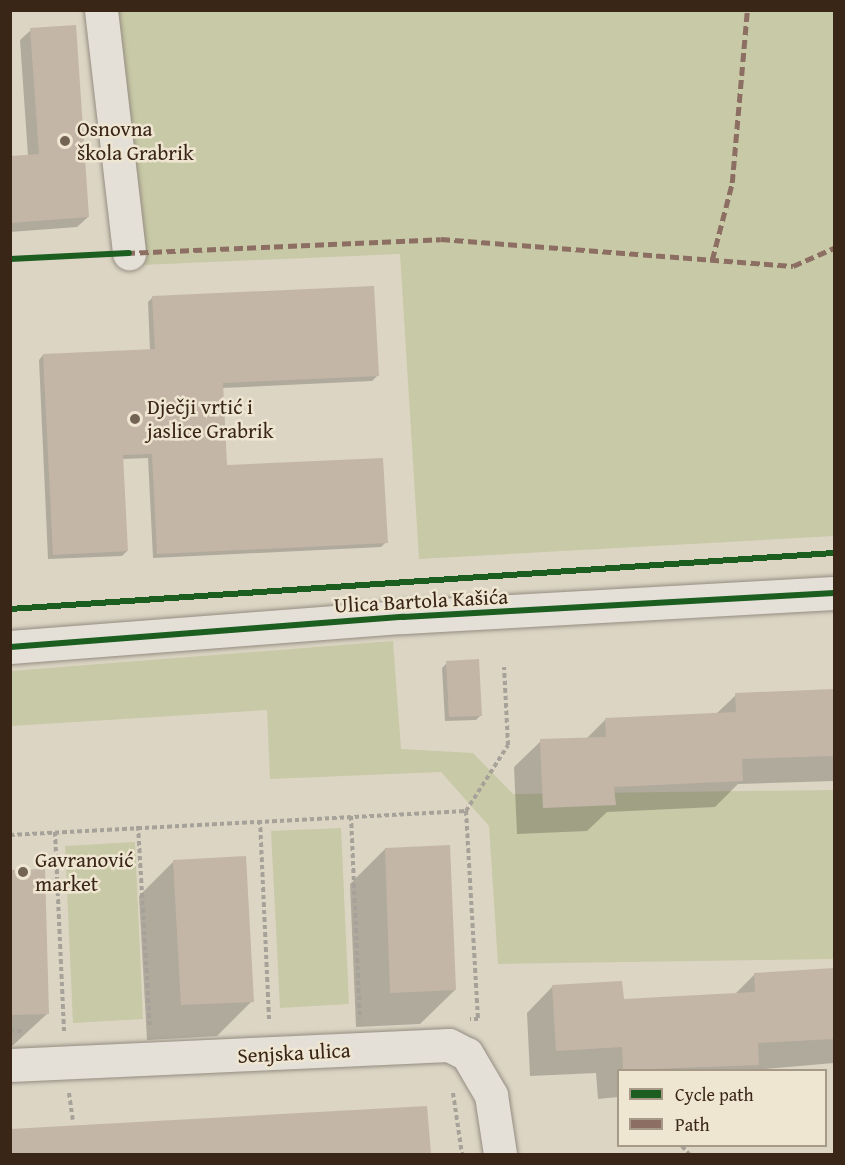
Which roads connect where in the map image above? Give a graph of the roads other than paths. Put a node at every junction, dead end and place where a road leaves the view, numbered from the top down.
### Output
1 (101, 10) edge
2 (129, 253) dead end
3 (834, 593) edge
4 (10, 647) edge
5 (10, 1065) edge
6 (500, 1155) edge

1 - 2 street
3 - 4 street, Ulica Bartola Kašića
5 - 6 street, Senjska ulica

